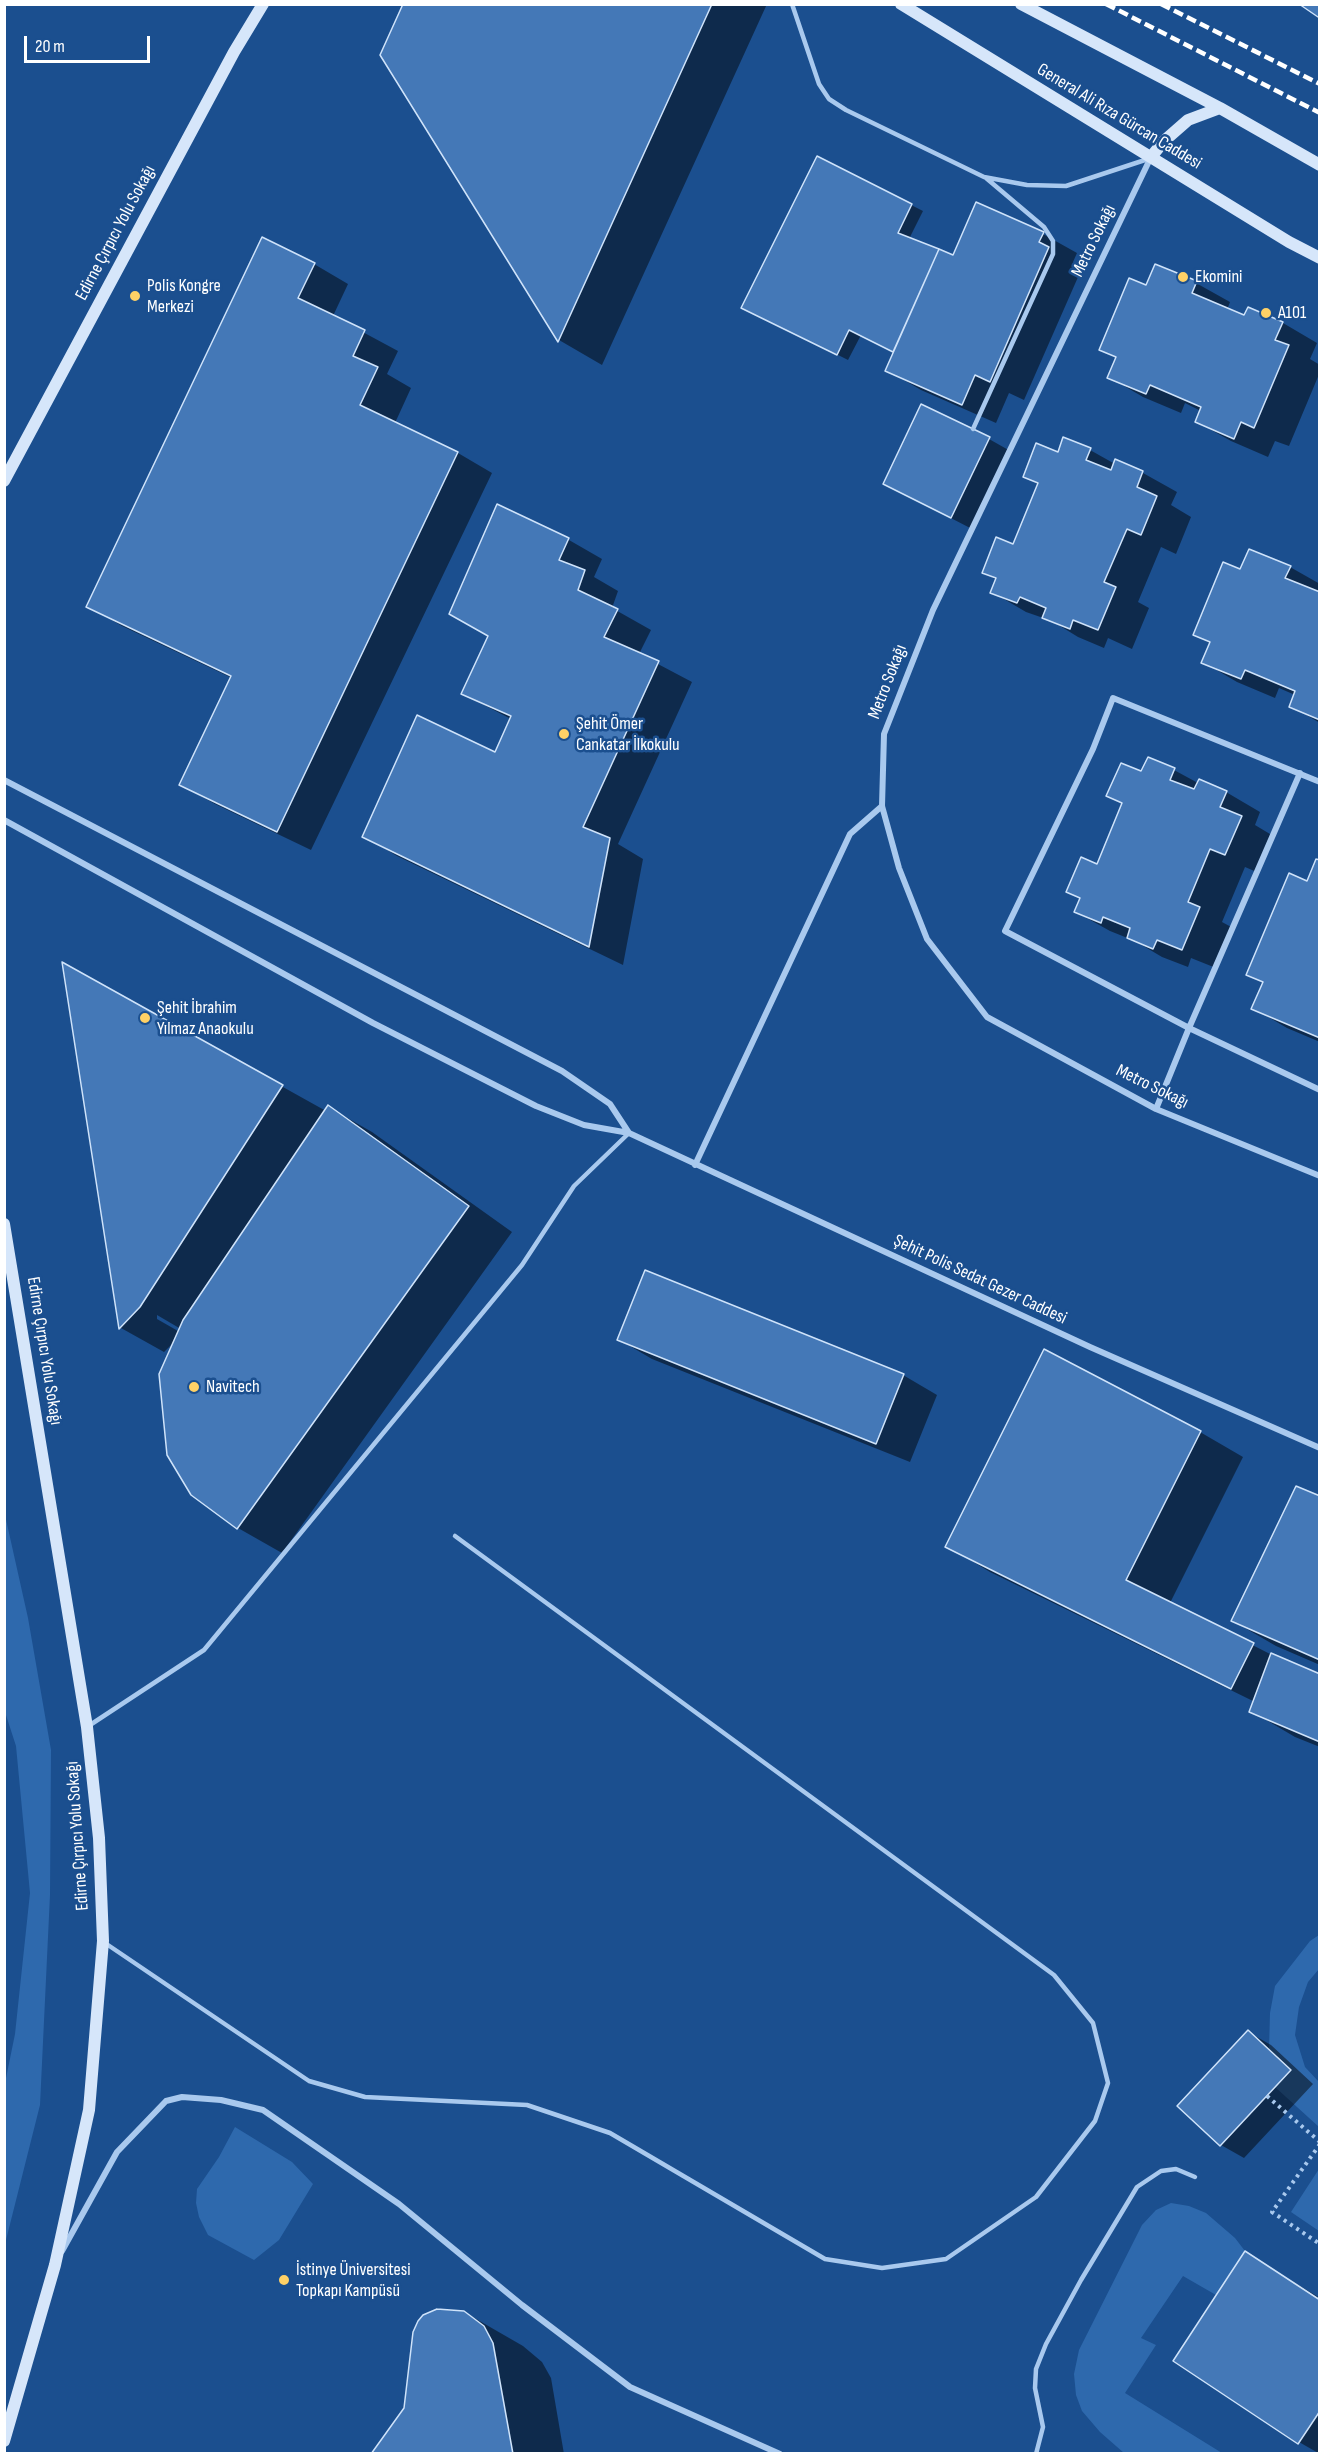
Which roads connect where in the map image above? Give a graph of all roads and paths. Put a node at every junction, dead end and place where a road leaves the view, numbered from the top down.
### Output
1 (259, 4) edge
2 (263, 4) edge
3 (792, 4) edge
4 (901, 4) edge
5 (1021, 4) edge
6 (253, 19) junction
7 (1220, 108) junction
8 (1151, 158) junction
9 (1320, 165) edge
10 (984, 177) junction
11 (1320, 258) edge
12 (973, 429) dead end
13 (4, 480) edge
14 (1300, 773) junction
15 (4, 780) edge
16 (1320, 782) edge
17 (882, 806) junction
18 (4, 820) edge
19 (1189, 1028) junction
20 (1320, 1090) edge
21 (1156, 1109) junction
22 (629, 1133) junction
23 (695, 1166) junction
24 (1320, 1176) edge
25 (4, 1224) edge
26 (1320, 1448) edge
27 (455, 1536) dead end
28 (87, 1727) junction
29 (103, 1941) junction
30 (1267, 2096) dead end
31 (1320, 2143) edge
32 (1195, 2177) dead end
33 (1320, 2244) edge
34 (55, 2265) junction
35 (4, 2441) edge
36 (780, 2454) edge
37 (1036, 2454) edge

1 - 6 main road
2 - 6 main road, Edirne Çırpıcı Yolu Sokağı
3 - 10 lane
4 - 8 main road, General Ali Rıza Gürcan Caddesi
5 - 7 main road
6 - 13 main road, Edirne Çırpıcı Yolu Sokağı
7 - 8 main road
7 - 9 main road
8 - 10 lane
8 - 11 main road, General Ali Rıza Gürcan Caddesi
8 - 17 street, Metro Sokağı
10 - 12 lane
14 - 16 street
14 - 19 street
14 - 19 street
15 - 22 street
17 - 21 street, Metro Sokağı
17 - 23 street
18 - 22 street
19 - 20 street
19 - 21 street
21 - 24 street, Metro Sokağı
22 - 23 street, Şehit Polis Sedat Gezer Caddesi
22 - 28 lane
23 - 26 street, Şehit Polis Sedat Gezer Caddesi
25 - 28 main road, Edirne Çırpıcı Yolu Sokağı
27 - 29 lane
28 - 29 main road, Edirne Çırpıcı Yolu Sokağı
29 - 34 main road, Edirne Çırpıcı Yolu Sokağı
30 - 31 path
31 - 33 path
32 - 37 lane
34 - 35 main road, Edirne Çırpıcı Yolu Sokağı
34 - 36 street

